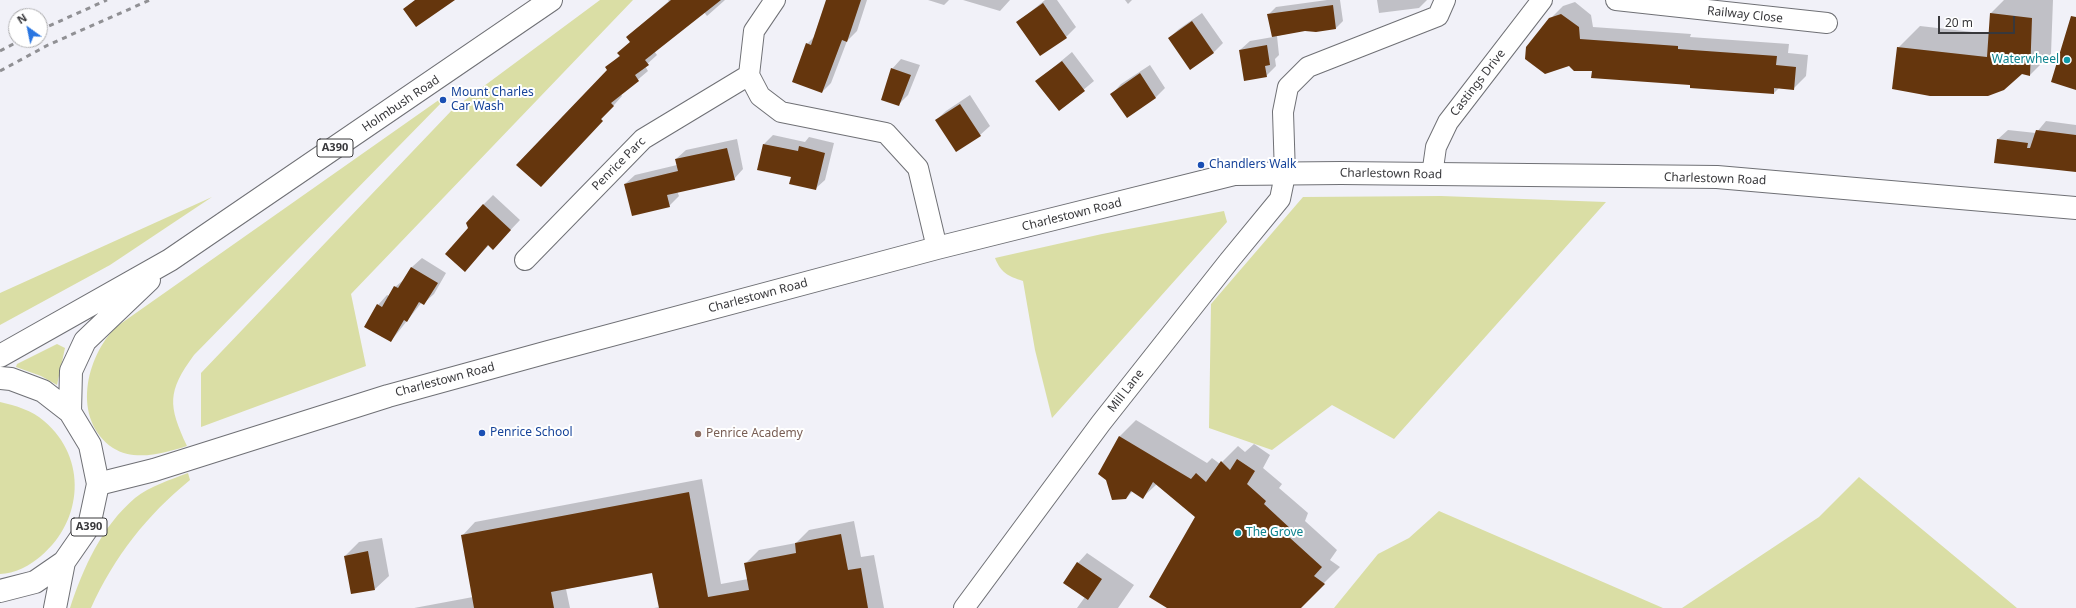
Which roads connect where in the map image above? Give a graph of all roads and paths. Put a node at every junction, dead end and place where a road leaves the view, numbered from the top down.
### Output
1 (551, 0) edge
2 (774, 0) edge
3 (1444, 0) edge
4 (1542, 0) edge
5 (1616, 0) edge
6 (1827, 24) dead end
7 (749, 75) junction
8 (1285, 174) junction
9 (1432, 175) junction
10 (2076, 208) edge
11 (938, 248) junction
12 (170, 260) junction
13 (525, 260) dead end
14 (0, 356) edge
15 (0, 378) edge
16 (70, 412) junction
17 (98, 484) junction
18 (64, 562) junction
19 (0, 591) edge
20 (55, 608) edge
21 (964, 608) edge

1 - 12 main road, Holmbush Road / A390
2 - 7 street
3 - 8 street
4 - 9 street, Castings Drive
5 - 6 street, Railway Close
7 - 11 street
7 - 13 street, Penrice Parc
8 - 9 main road, Charlestown Road
8 - 11 main road, Charlestown Road
8 - 21 street, Mill Lane
9 - 10 main road, Charlestown Road
11 - 17 main road, Charlestown Road
12 - 14 main road, A390
12 - 16 main road, A390
15 - 16 main road, A390
16 - 17 main road, A390
17 - 18 main road, A390
18 - 19 main road, A390
18 - 20 main road, A390

